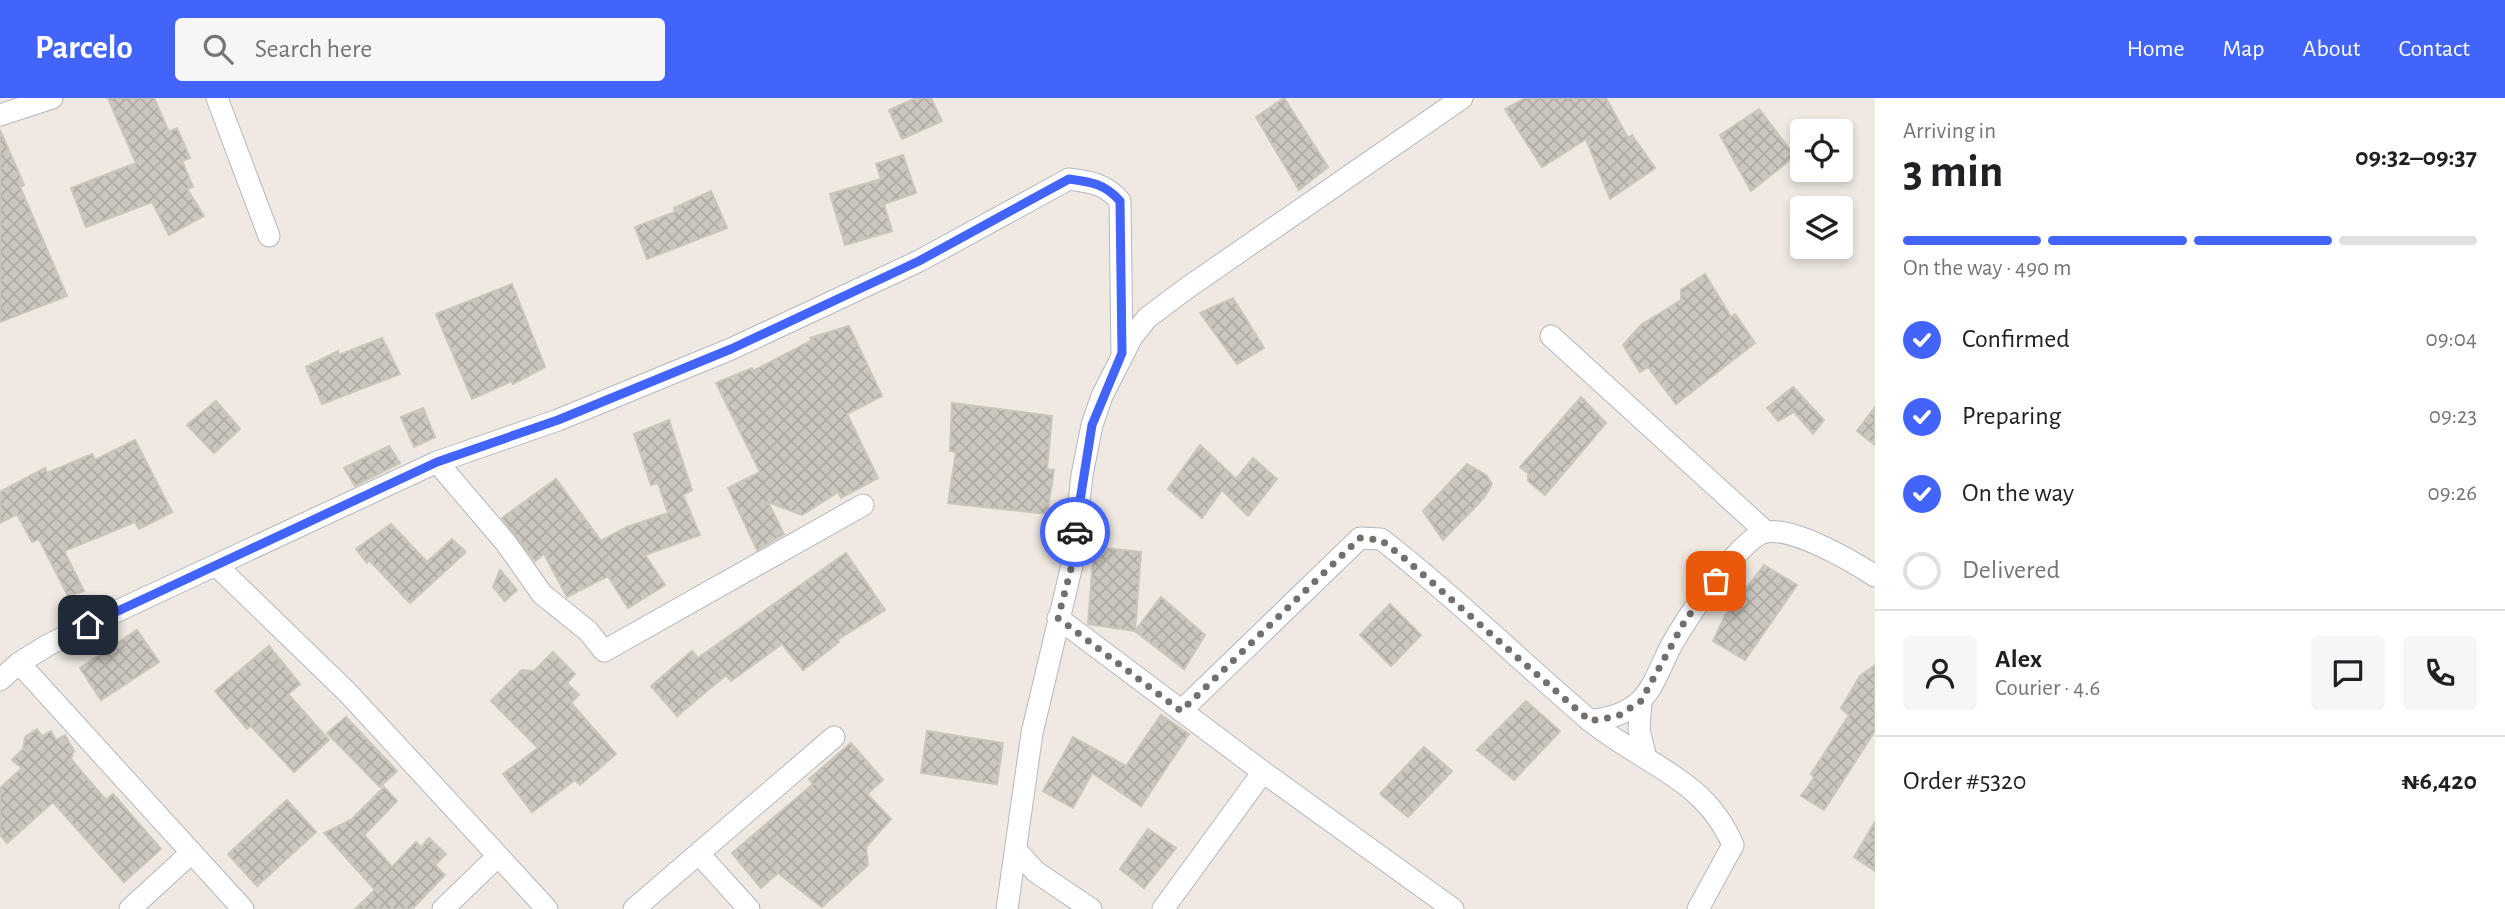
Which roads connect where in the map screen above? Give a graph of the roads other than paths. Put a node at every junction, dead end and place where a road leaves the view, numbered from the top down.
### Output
1 (52, 98) edge
2 (217, 98) edge
3 (1462, 98) edge
4 (0, 115) edge
5 (269, 236) dead end
6 (1551, 336) dead end
7 (1122, 353) junction
8 (437, 462) junction
9 (863, 505) dead end
10 (1766, 532) junction
11 (217, 566) junction
12 (1875, 576) edge
13 (1058, 618) junction
14 (19, 663) junction
15 (0, 680) edge
16 (1641, 701) junction
17 (1181, 711) junction
18 (1590, 721) junction
19 (834, 737) dead end
20 (1646, 758) junction
21 (1262, 772) junction
22 (1016, 850) junction
23 (191, 853) junction
24 (699, 854) junction
25 (498, 856) junction
26 (130, 909) edge
27 (243, 909) edge
28 (443, 909) edge
29 (547, 909) edge
30 (634, 909) edge
31 (749, 909) edge
32 (1007, 909) edge
33 (1091, 909) edge
34 (1163, 909) edge
35 (1453, 909) edge
36 (1698, 909) edge

1 - 4 street
2 - 5 street
3 - 7 street
6 - 10 street
7 - 8 street
7 - 13 street
8 - 9 street
8 - 11 street
10 - 12 street
10 - 16 street
11 - 14 street
11 - 25 street
13 - 17 street
13 - 22 street
14 - 15 street
14 - 23 street
16 - 18 street
16 - 20 street
17 - 18 street
17 - 21 street
18 - 20 street
19 - 24 street
20 - 36 street
21 - 34 street
21 - 35 street
22 - 32 street
22 - 33 street
23 - 26 street
23 - 27 street
24 - 30 street
24 - 31 street
25 - 28 street
25 - 29 street

